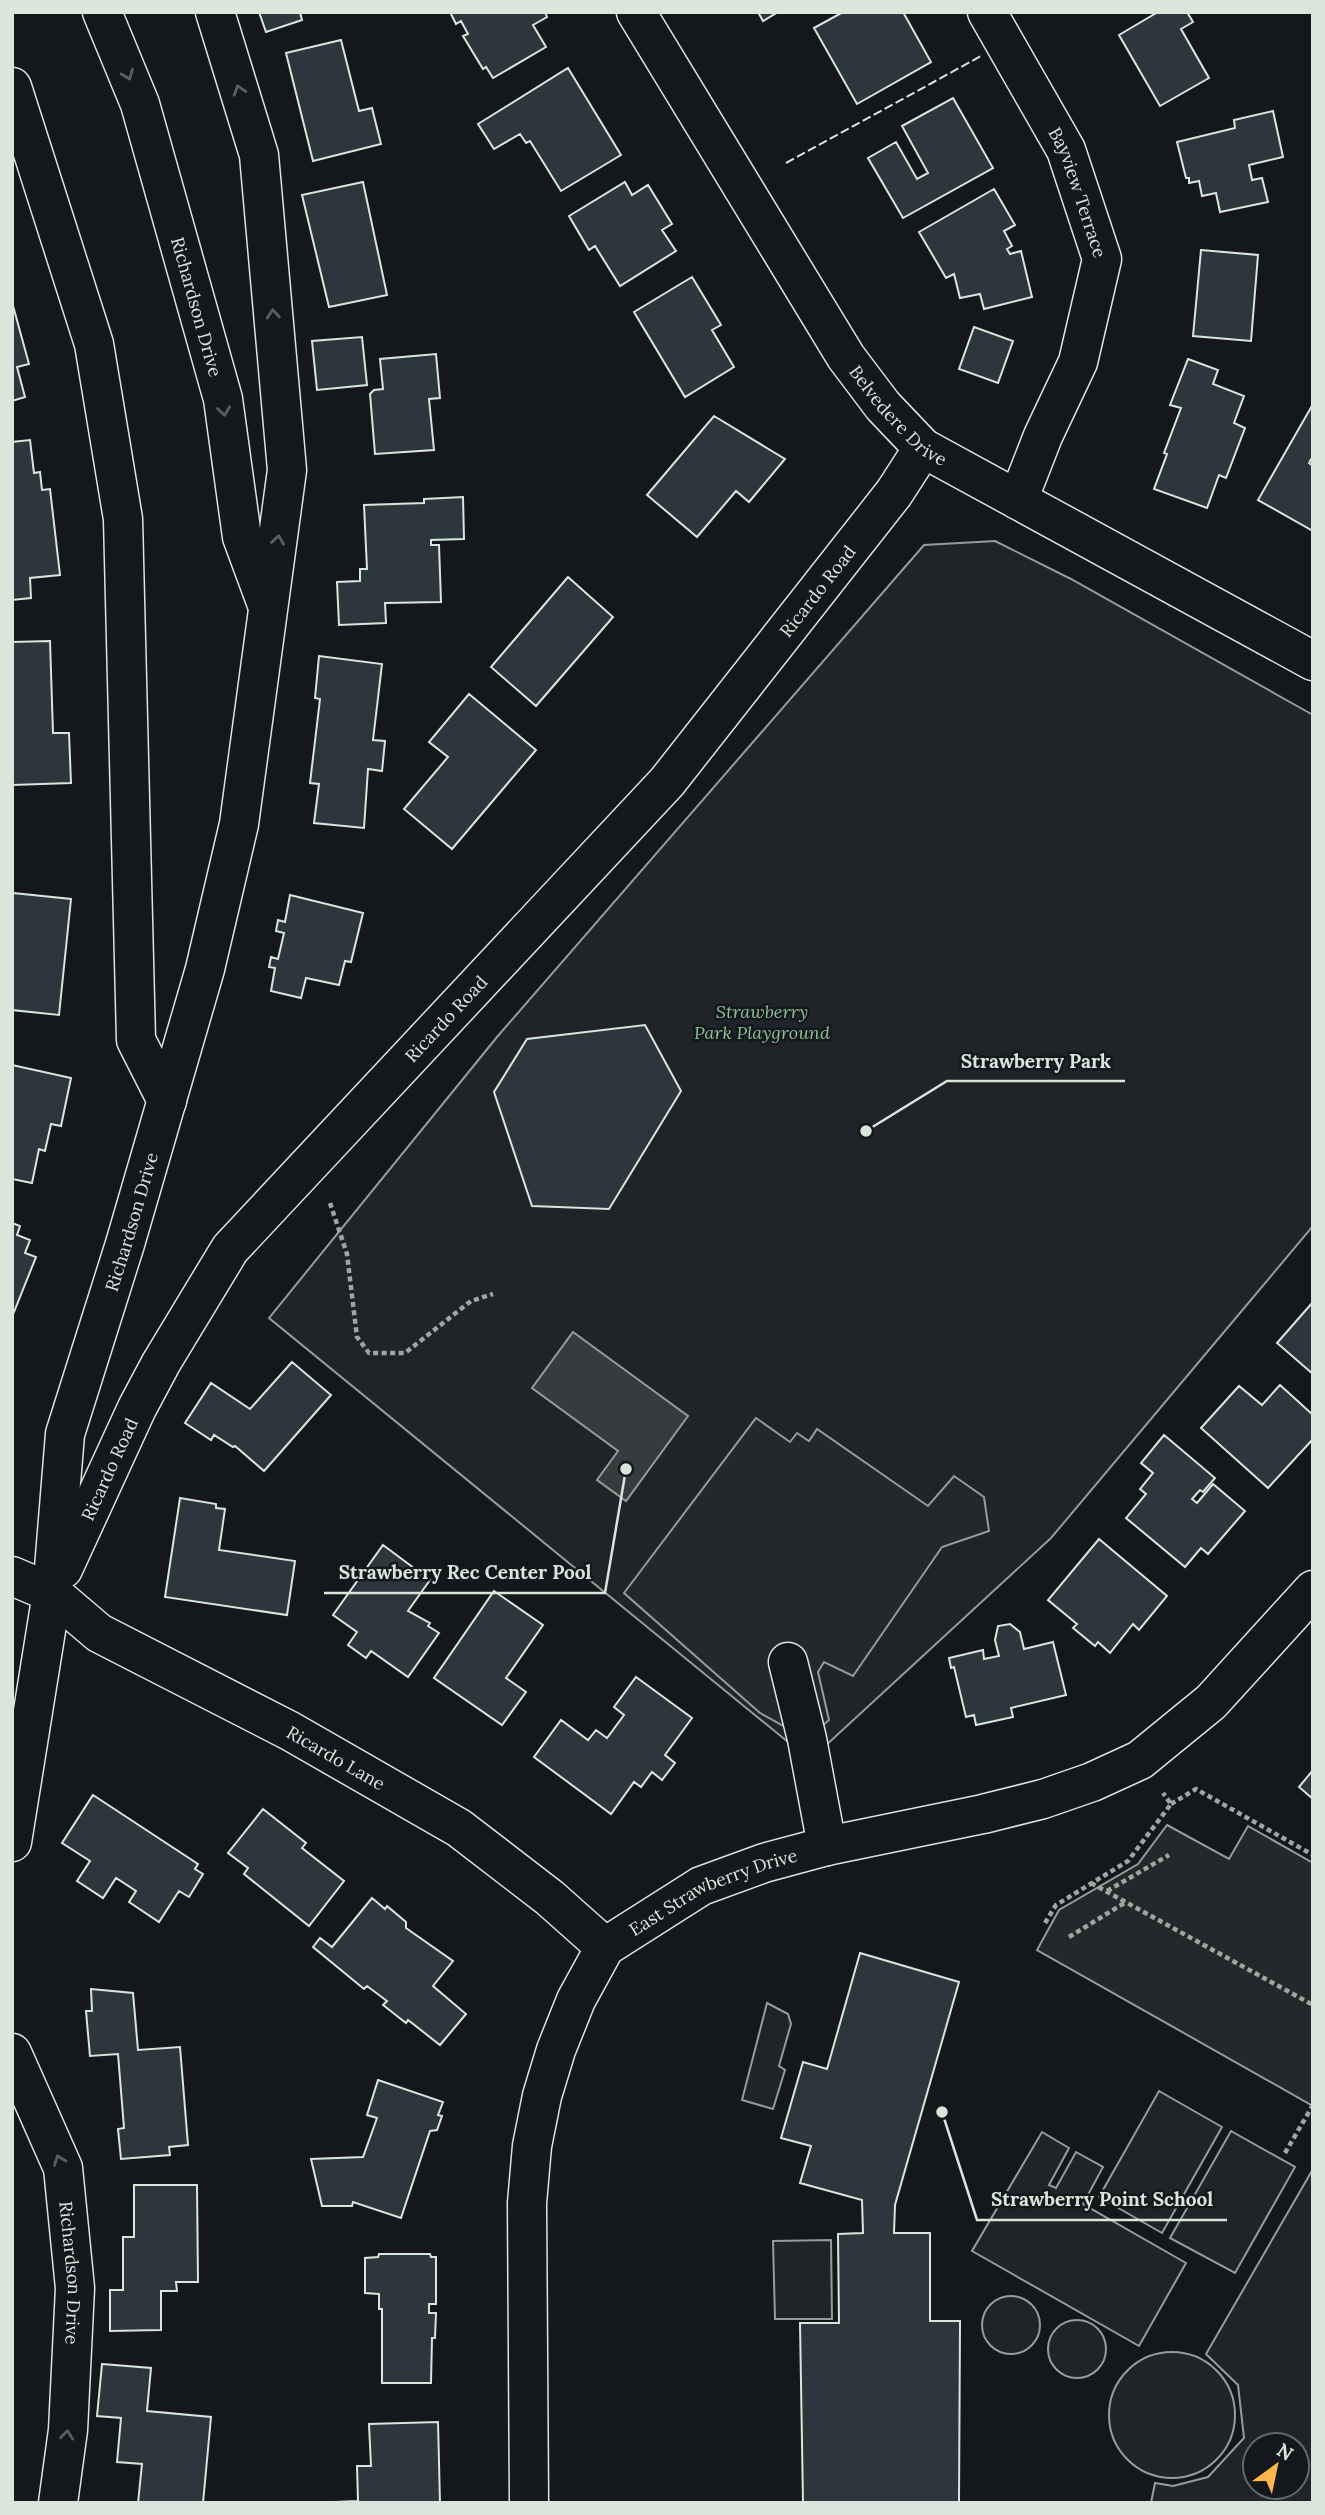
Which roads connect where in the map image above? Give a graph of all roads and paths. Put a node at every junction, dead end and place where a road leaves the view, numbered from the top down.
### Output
1 (102, 12) edge
2 (215, 12) edge
3 (636, 12) edge
4 (987, 12) edge
5 (12, 87) edge
6 (923, 448) junction
7 (1018, 500) junction
8 (268, 607) junction
9 (1313, 660) edge
10 (167, 1101) junction
11 (304, 1170) junction
12 (493, 1294) dead end
13 (12, 1576) edge
14 (1313, 1590) edge
15 (52, 1593) junction
16 (788, 1662) dead end
17 (1140, 1760) junction
18 (1171, 1804) junction
19 (12, 1842) edge
20 (827, 1846) junction
21 (1313, 1855) edge
22 (1169, 1856) dead end
23 (1091, 1882) junction
24 (1107, 1891) junction
25 (1126, 1902) junction
26 (1045, 1923) dead end
27 (1069, 1937) dead end
28 (605, 1948) junction
29 (1313, 2006) edge
30 (12, 2053) edge
31 (1313, 2105) edge
32 (1285, 2153) dead end
33 (58, 2503) edge
34 (529, 2503) edge

1 -> 8 street, Richardson Drive
8 -> 2 street, Richardson Drive
3 - 6 street, Belvedere Drive
4 - 7 street, Bayview Terrace
5 - 10 street
6 - 7 street, Belvedere Drive
6 - 11 street, Ricardo Road
7 - 9 street, Belvedere Drive
8 - 10 street, Richardson Drive
10 - 15 street, Richardson Drive
11 - 12 path
11 - 15 street, Ricardo Road
13 - 15 street
14 - 17 street, East Strawberry Drive
15 - 19 street, Richardson Drive
15 - 28 street, Ricardo Lane
16 - 20 street
17 - 18 path
17 - 20 street, East Strawberry Drive
18 - 21 path
18 - 23 path
20 - 28 street, East Strawberry Drive
22 - 24 path
23 - 24 path
23 - 26 path
24 - 25 path
25 - 27 path
25 - 29 path
28 - 34 street, East Strawberry Drive
33 -> 30 street, Richardson Drive
31 - 32 path

